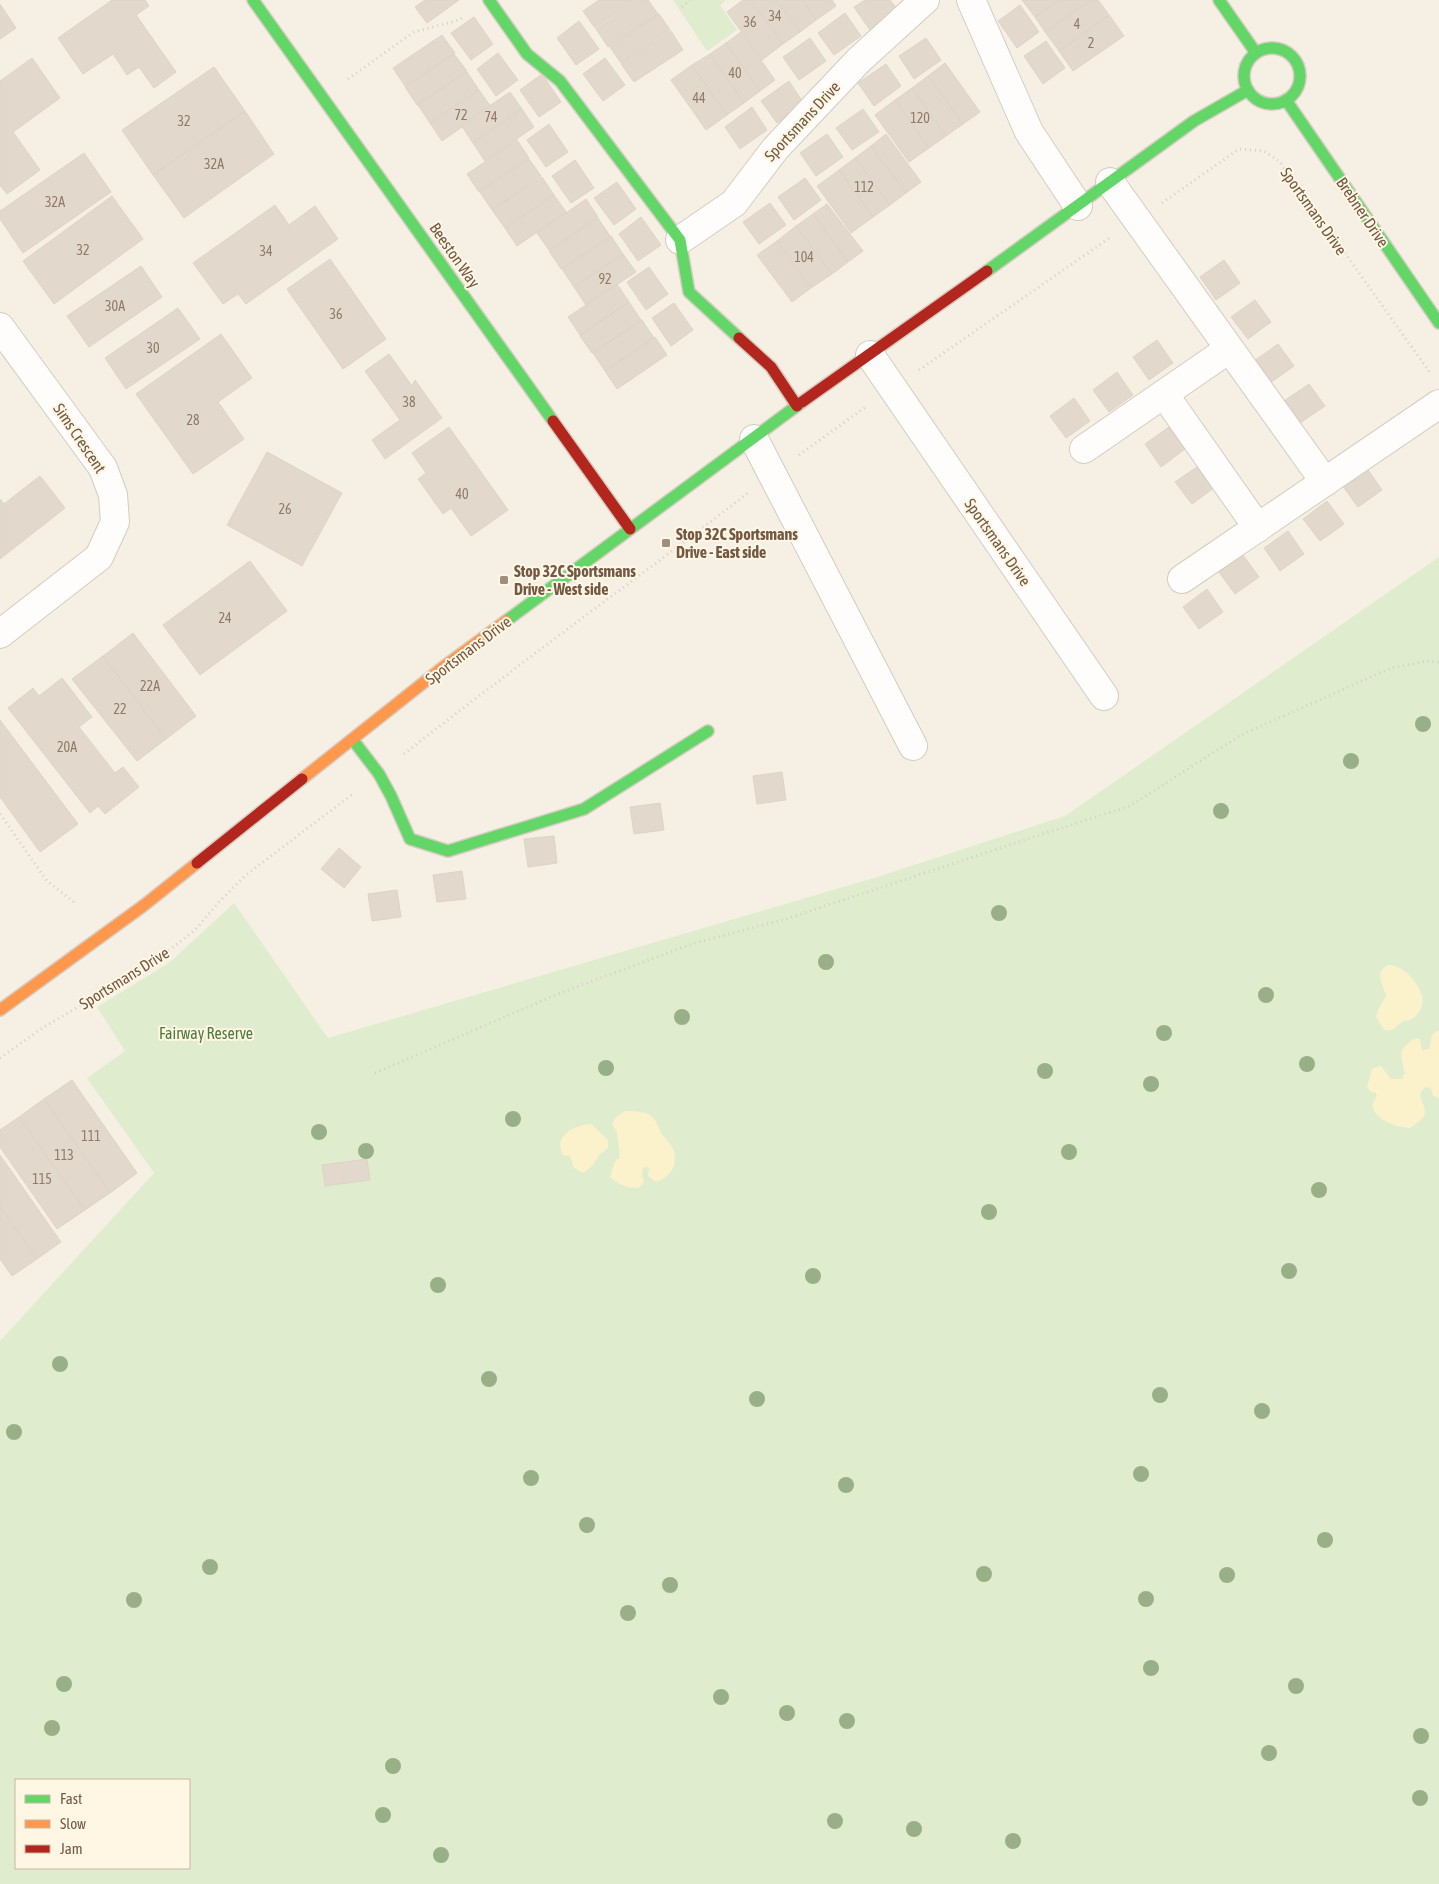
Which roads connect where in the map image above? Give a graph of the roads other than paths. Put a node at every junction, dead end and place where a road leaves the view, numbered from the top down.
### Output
1 (253, 0) edge
2 (490, 0) edge
3 (925, 0) edge
4 (971, 0) edge
5 (1219, 0) edge
6 (1256, 53) junction
7 (1248, 90) junction
8 (1286, 100) junction
9 (1110, 182) junction
10 (1078, 206) junction
11 (680, 240) junction
12 (1439, 323) edge
13 (0, 327) edge
14 (1230, 349) junction
15 (870, 355) junction
16 (1164, 394) junction
17 (1439, 404) edge
18 (797, 406) junction
19 (754, 439) junction
20 (1084, 448) dead end
21 (1324, 482) junction
22 (1258, 528) junction
23 (630, 529) junction
24 (1182, 580) dead end
25 (0, 634) edge
26 (1104, 696) dead end
27 (708, 731) dead end
28 (353, 740) junction
29 (913, 746) dead end
30 (0, 1010) edge

1 - 23 street, Beeston Way
2 - 11 street
3 - 11 street, Sportsmans Drive
4 - 10 street
5 - 6 street
6 - 7 street
6 - 8 street
7 - 8 street
7 - 9 street, Sportsmans Drive
8 - 12 street, Brebner Drive
9 - 10 street, Sportsmans Drive
9 - 14 street
10 - 15 street, Sportsmans Drive
11 - 18 street
13 - 25 street, Sims Crescent
14 - 16 street
14 - 21 street
15 - 18 street, Sportsmans Drive
15 - 26 street, Sportsmans Drive
16 - 20 street
16 - 22 street
17 - 21 street
18 - 19 street, Sportsmans Drive
19 - 23 street, Sportsmans Drive
19 - 29 street
21 - 22 street
22 - 24 street
23 - 28 street, Sportsmans Drive
27 - 28 street
28 - 30 street, Sportsmans Drive

